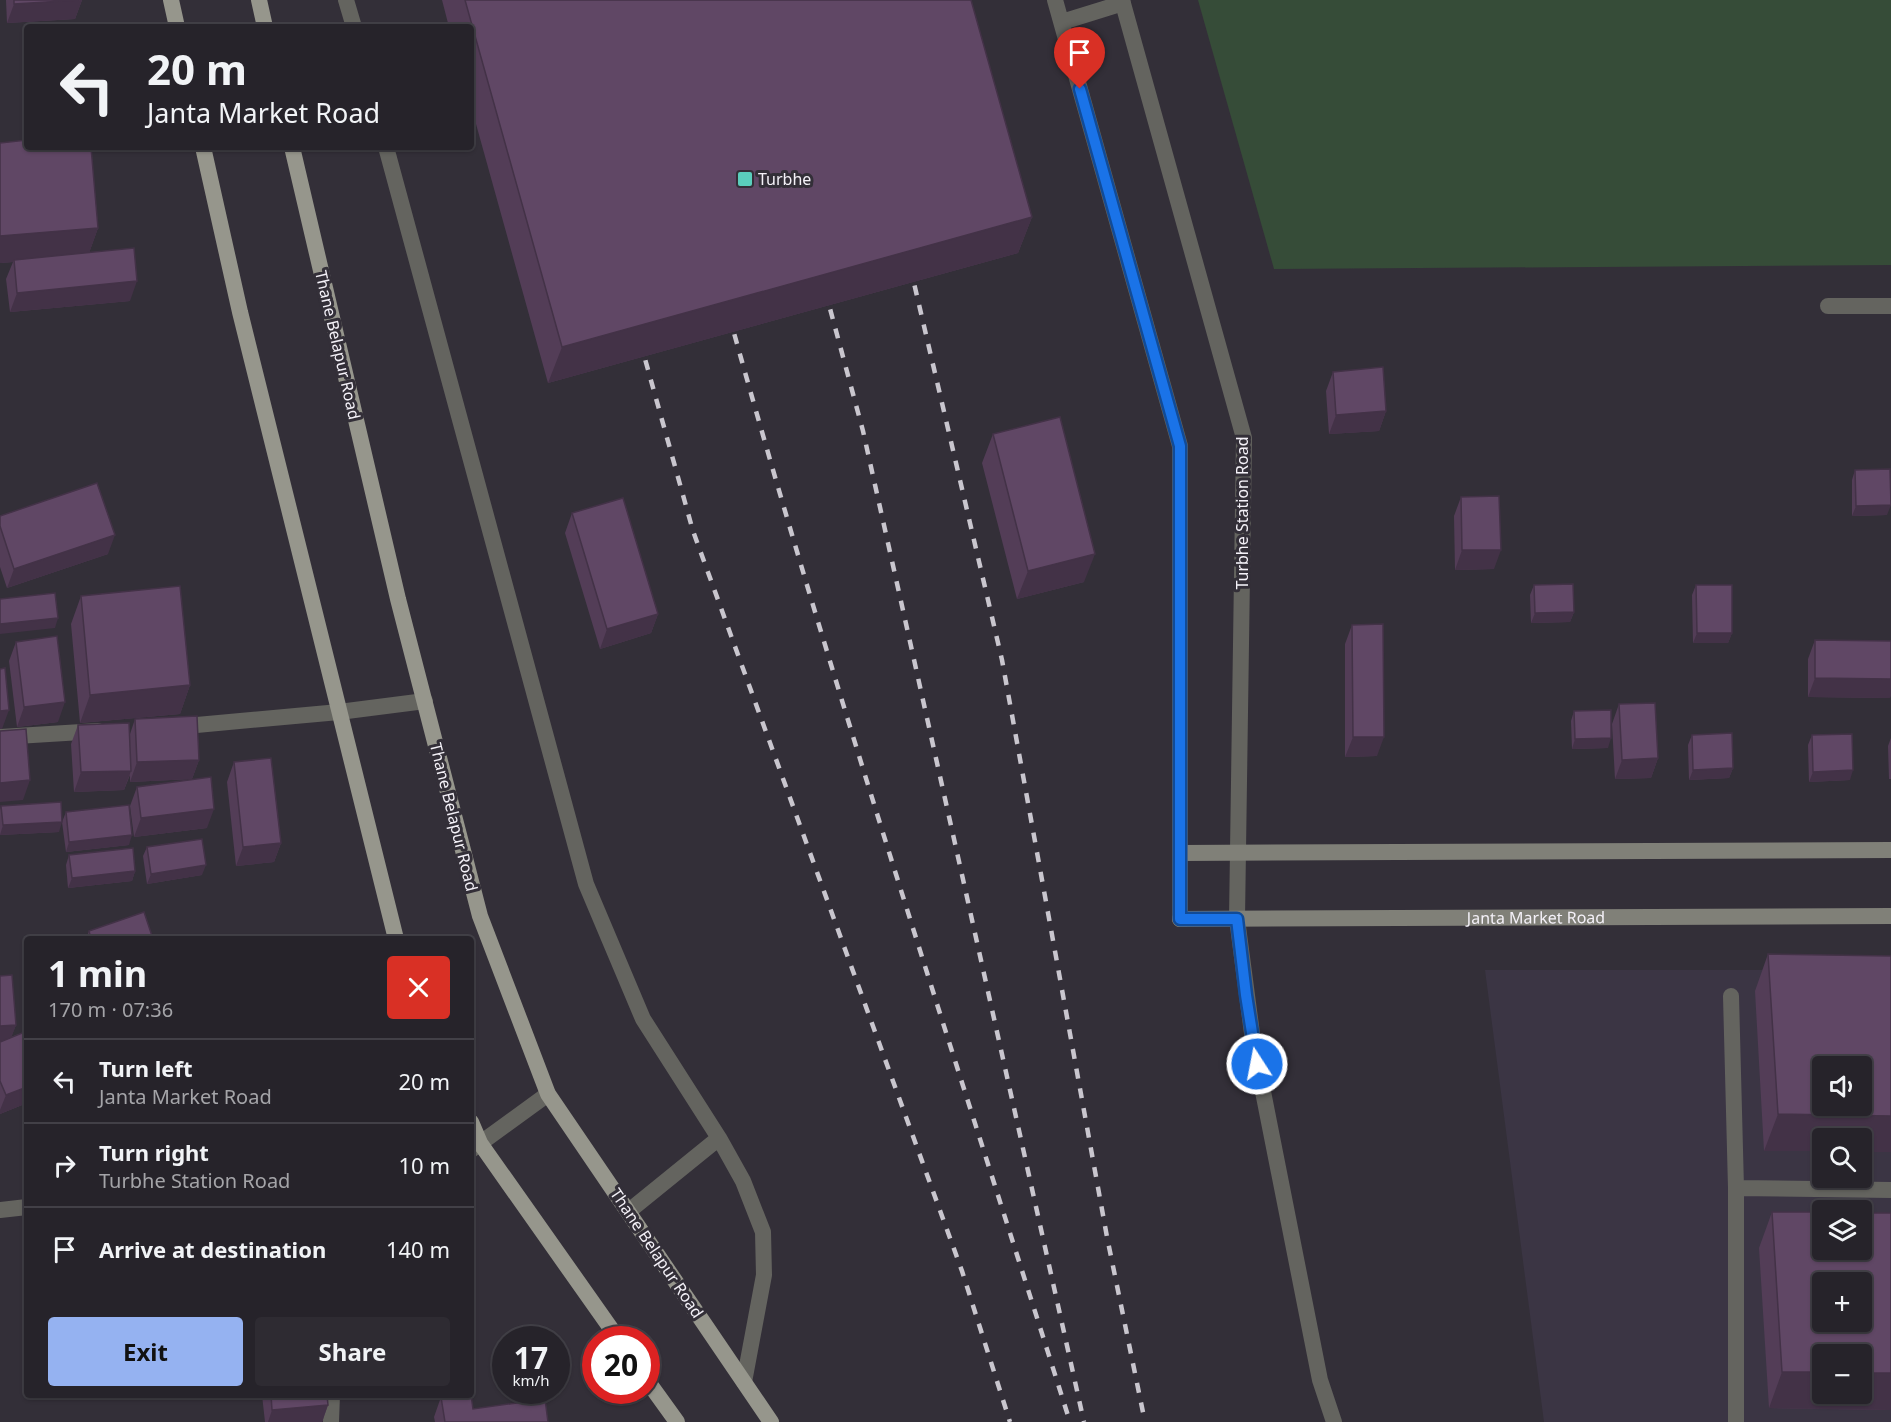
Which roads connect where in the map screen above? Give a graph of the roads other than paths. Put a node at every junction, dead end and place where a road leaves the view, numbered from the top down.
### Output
1 (171, 0) edge
2 (259, 0) edge
3 (346, 0) edge
4 (1055, 0) edge
5 (1123, 2) edge
6 (1062, 22) junction
7 (176, 24) edge
8 (264, 24) edge
9 (353, 24) edge
10 (204, 150) edge
11 (293, 150) edge
12 (387, 150) edge
13 (1828, 306) dead end
14 (1891, 306) edge
15 (425, 701) junction
16 (339, 712) junction
17 (165, 728) edge
18 (119, 730) edge
19 (0, 737) edge
20 (1891, 850) edge
21 (1181, 853) junction
22 (1238, 853) junction
23 (1891, 916) edge
24 (1180, 919) joint
25 (1237, 919) junction
26 (395, 936) edge
27 (1731, 996) dead end
28 (548, 1094) junction
29 (719, 1138) junction
30 (475, 1147) edge
31 (1736, 1188) junction
32 (1891, 1190) edge
33 (24, 1207) edge
34 (0, 1210) edge
35 (629, 1212) junction
36 (609, 1326) edge
37 (744, 1382) junction
38 (332, 1398) edge
39 (660, 1398) edge
40 (331, 1422) edge
41 (677, 1422) edge
42 (771, 1422) edge
43 (1334, 1422) edge
44 (1736, 1422) edge

1 - 7 main road
2 - 8 main road
3 - 9 street
4 - 6 street
5 - 6 street
5 - 22 street, Turbhe Station Road
6 - 21 street
10 - 16 main road
11 - 15 main road, Thane Belapur Road
12 - 29 street
13 - 14 street
15 - 16 street
15 - 28 main road, Thane Belapur Road
16 - 17 street
16 - 26 main road
18 - 19 street
20 - 22 main road
21 - 22 main road
21 - 24 street
22 - 25 street, Turbhe Station Road
23 - 25 main road, Janta Market Road
24 - 25 main road, Janta Market Road
25 - 43 street, Turbhe Station Road
27 - 31 street
28 - 30 street
28 - 35 main road, Thane Belapur Road
29 - 35 street
29 - 37 street
30 - 36 main road
31 - 32 street
31 - 44 street
33 - 34 street
35 - 37 main road, Thane Belapur Road
37 - 42 main road, Thane Belapur Road
38 - 40 street
39 - 41 main road

